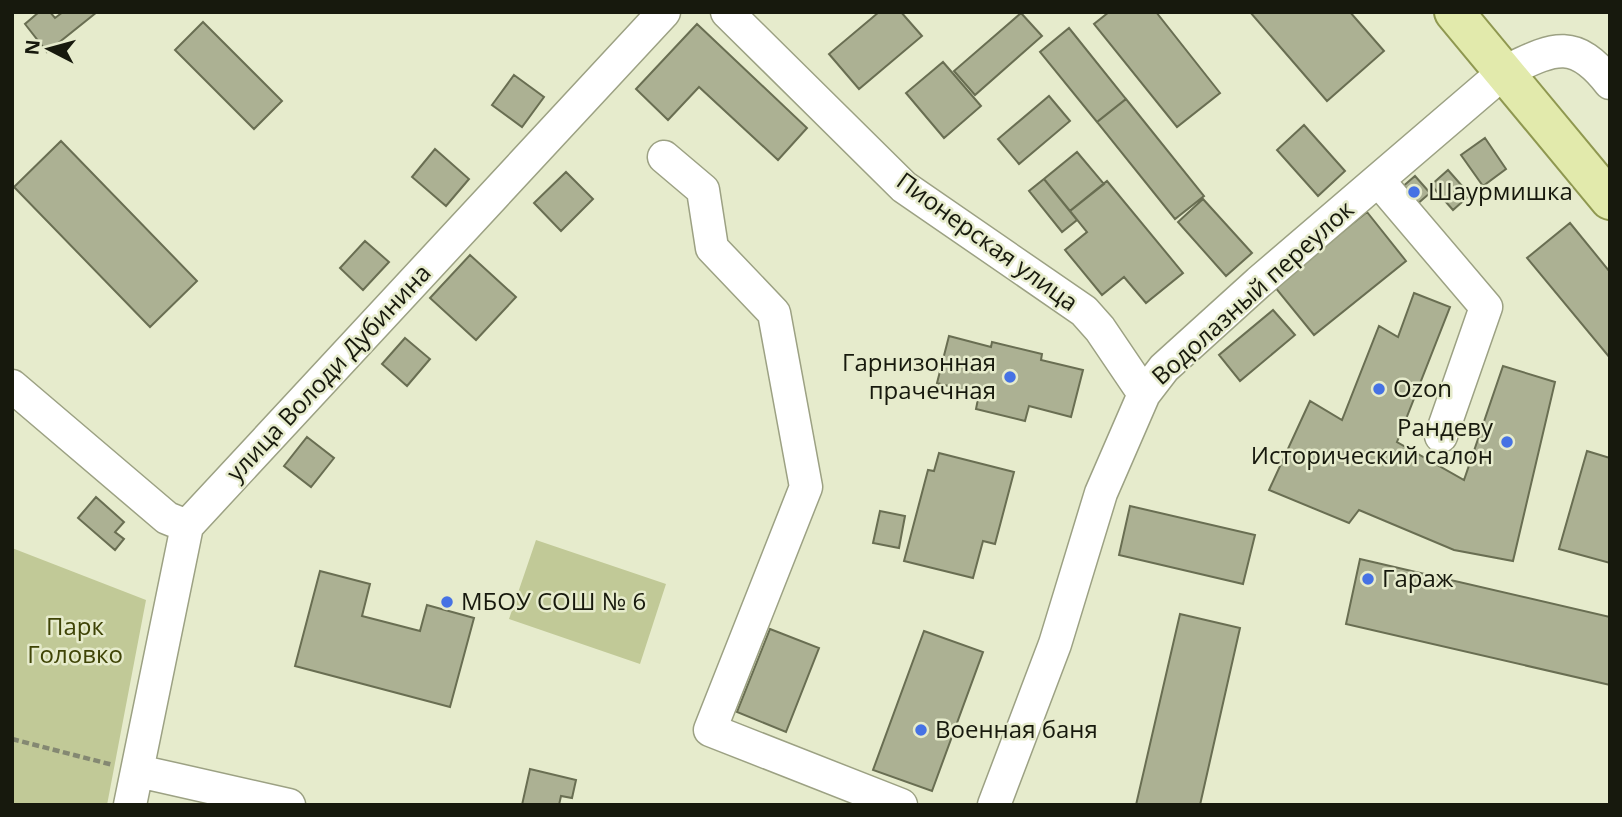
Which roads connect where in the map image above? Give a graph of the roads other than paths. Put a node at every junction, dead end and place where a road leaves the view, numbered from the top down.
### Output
1 (664, 12) edge
2 (727, 12) edge
3 (1454, 12) edge
4 (1504, 72) junction
5 (1610, 83) edge
6 (664, 158) dead end
7 (1378, 180) junction
8 (1610, 200) edge
9 (12, 386) edge
10 (1144, 394) junction
11 (1441, 436) dead end
12 (187, 526) junction
13 (138, 771) junction
14 (286, 804) edge
15 (130, 805) edge
16 (901, 805) edge
17 (994, 805) edge

1 - 12 street, улица Володи Дубинина
2 - 10 street, Пионерская улица
3 - 4 main road
4 - 5 street, Водолазный переулок
4 - 7 street, Водолазный переулок
4 - 8 main road
6 - 16 street
7 - 10 street, Водолазный переулок
7 - 11 street
9 - 12 street
10 - 17 street, Водолазный переулок
12 - 13 street
13 - 14 street
13 - 15 street

